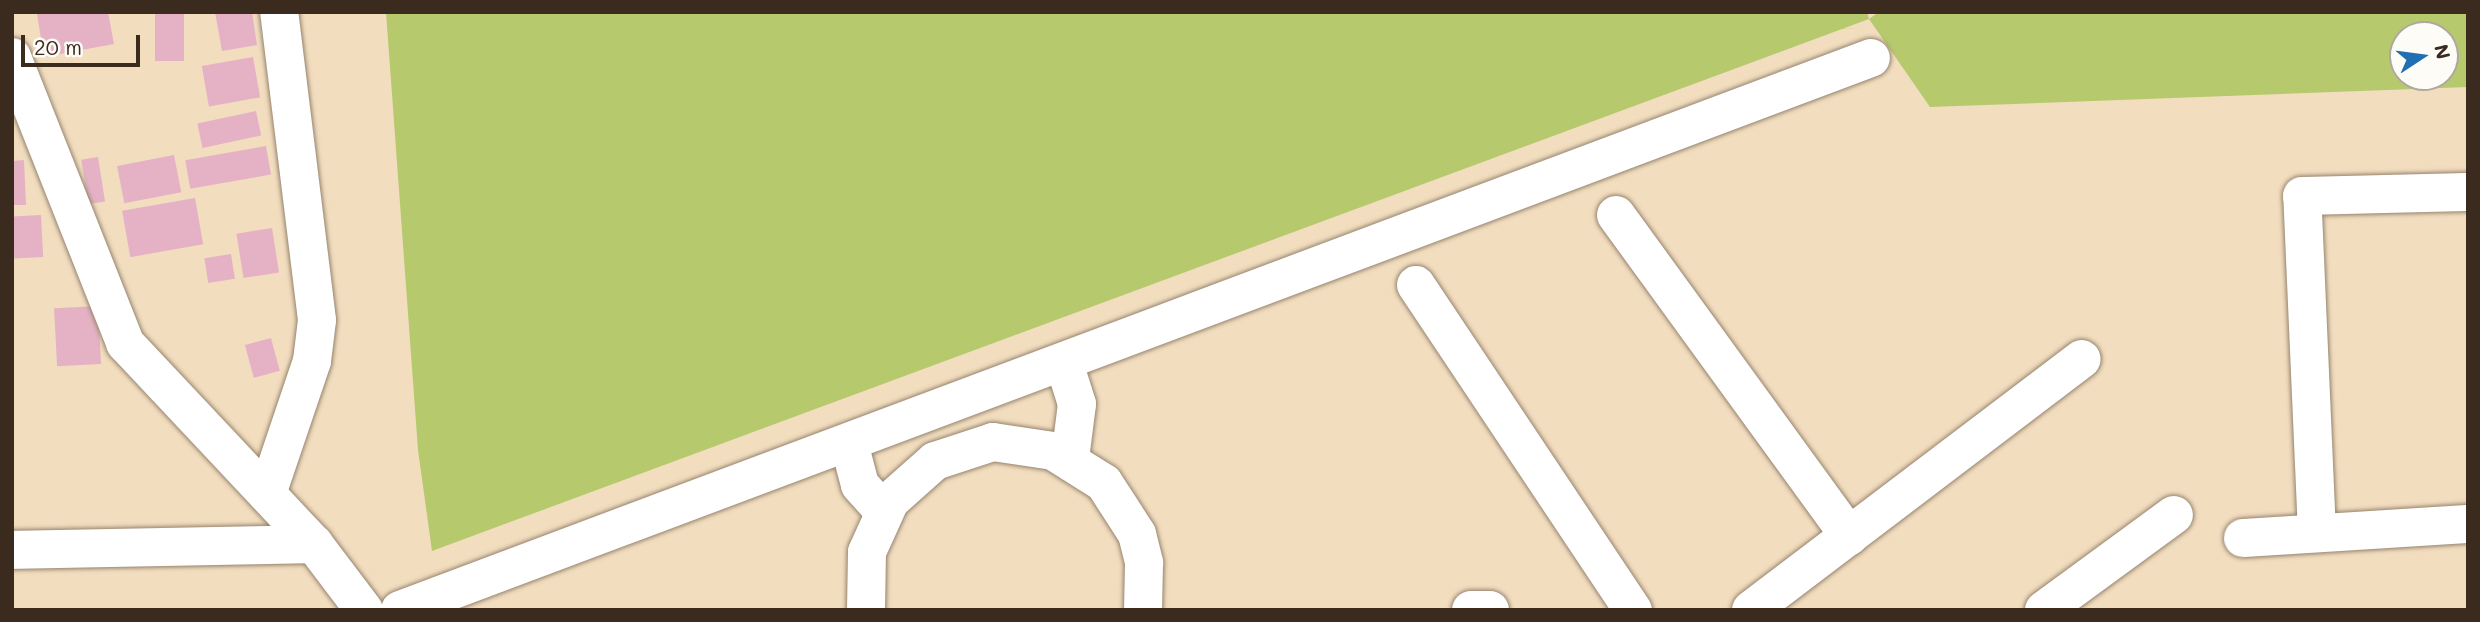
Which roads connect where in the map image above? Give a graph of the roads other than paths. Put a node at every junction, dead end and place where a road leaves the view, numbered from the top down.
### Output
1 (279, 12) edge
2 (12, 57) edge
3 (1871, 58) dead end
4 (2468, 192) edge
5 (1616, 215) dead end
6 (1416, 285) dead end
7 (2082, 359) dead end
8 (1064, 363) junction
9 (849, 443) junction
10 (1070, 459) junction
11 (268, 494) junction
12 (884, 512) junction
13 (2174, 515) dead end
14 (2468, 524) edge
15 (2317, 533) junction
16 (1849, 536) junction
17 (2243, 538) dead end
18 (314, 544) junction
19 (12, 550) edge
20 (858, 607) edge
21 (364, 610) edge
22 (400, 610) edge
23 (1143, 610) edge
24 (1471, 610) edge
25 (1490, 610) edge
26 (1633, 610) edge
27 (1751, 610) edge
28 (2044, 610) edge

1 - 11 street
2 - 11 street
3 - 8 street
4 - 15 street
5 - 16 street
6 - 26 street
7 - 16 street
8 - 9 street
8 - 10 street
9 - 12 street
9 - 22 street
10 - 12 street
10 - 23 street
11 - 18 street
12 - 20 street
13 - 28 street
14 - 15 street
15 - 17 street
16 - 27 street
18 - 19 street
18 - 21 street
24 - 25 street

